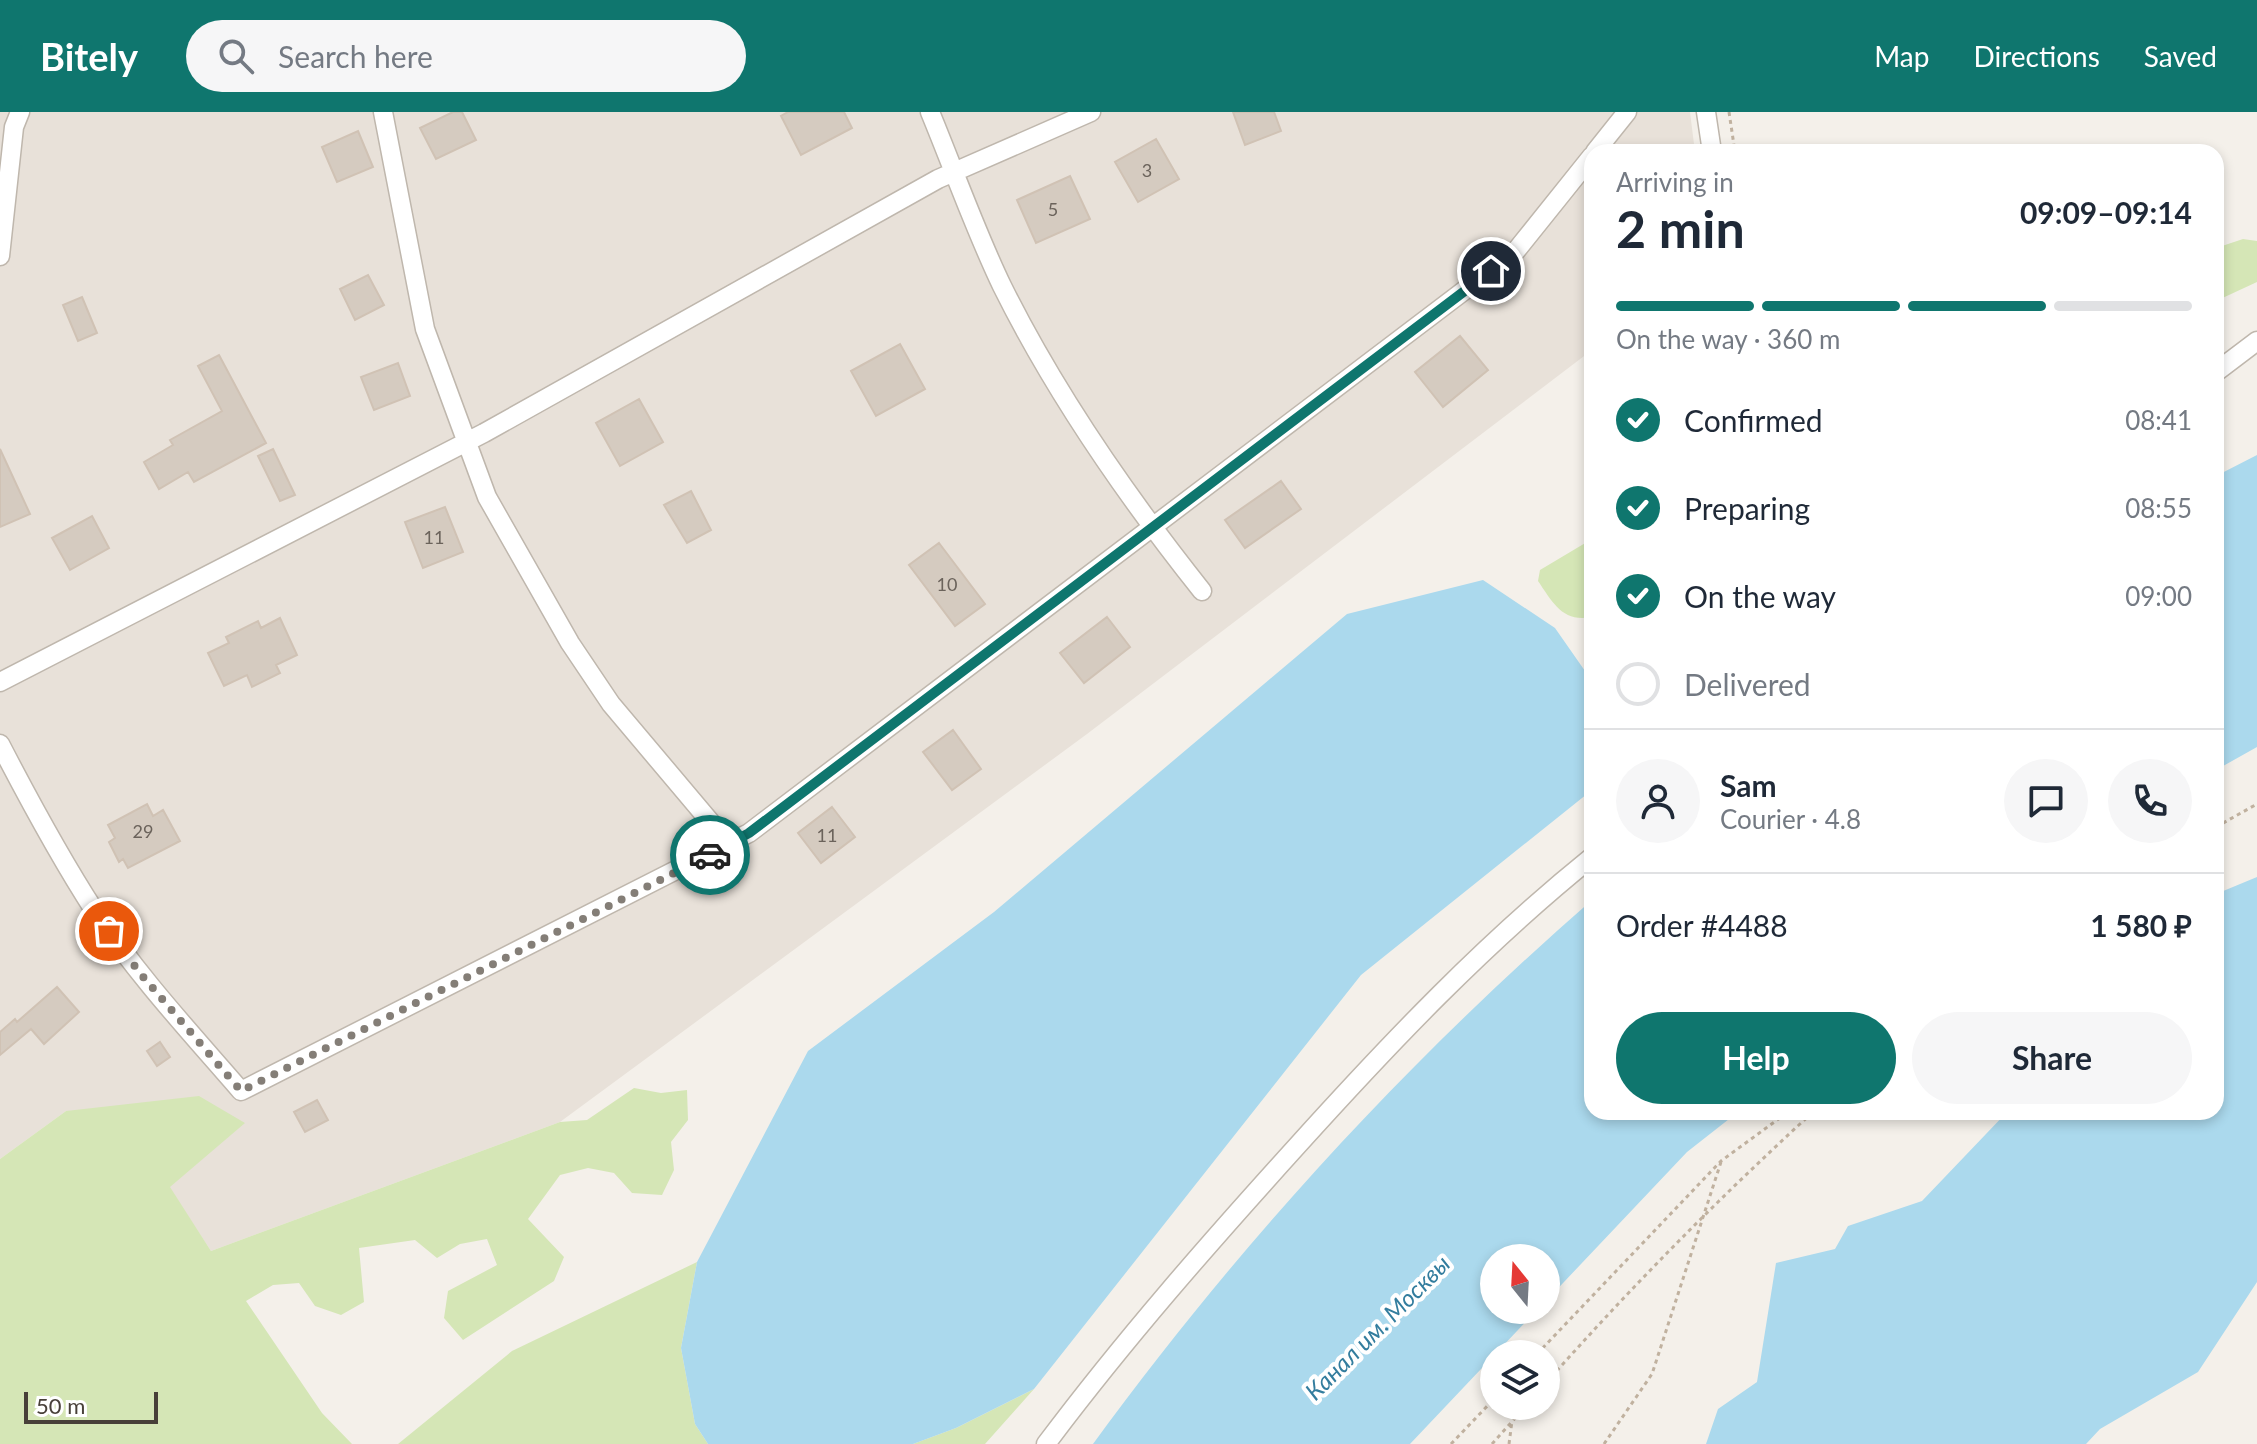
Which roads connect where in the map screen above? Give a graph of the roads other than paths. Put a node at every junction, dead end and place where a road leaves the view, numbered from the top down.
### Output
1 (20, 112) edge
2 (383, 112) edge
3 (930, 112) edge
4 (1091, 112) edge
5 (1627, 112) edge
6 (1706, 112) edge
7 (1602, 144) edge
8 (1711, 144) edge
9 (1584, 166) edge
10 (954, 171) junction
11 (0, 256) edge
12 (2257, 341) edge
13 (2224, 366) edge
14 (465, 443) junction
15 (1152, 528) junction
16 (1202, 591) dead end
17 (0, 682) edge
18 (0, 744) edge
19 (729, 844) junction
20 (1584, 863) edge
21 (1046, 1444) edge

1 - 11 street
2 - 14 street
3 - 10 street
4 - 10 street
5 - 7 street
6 - 8 street
9 - 15 street
10 - 14 street
10 - 15 street
12 - 13 street
14 - 17 street
14 - 19 street
15 - 16 street
15 - 19 street
18 - 19 street
20 - 21 street

